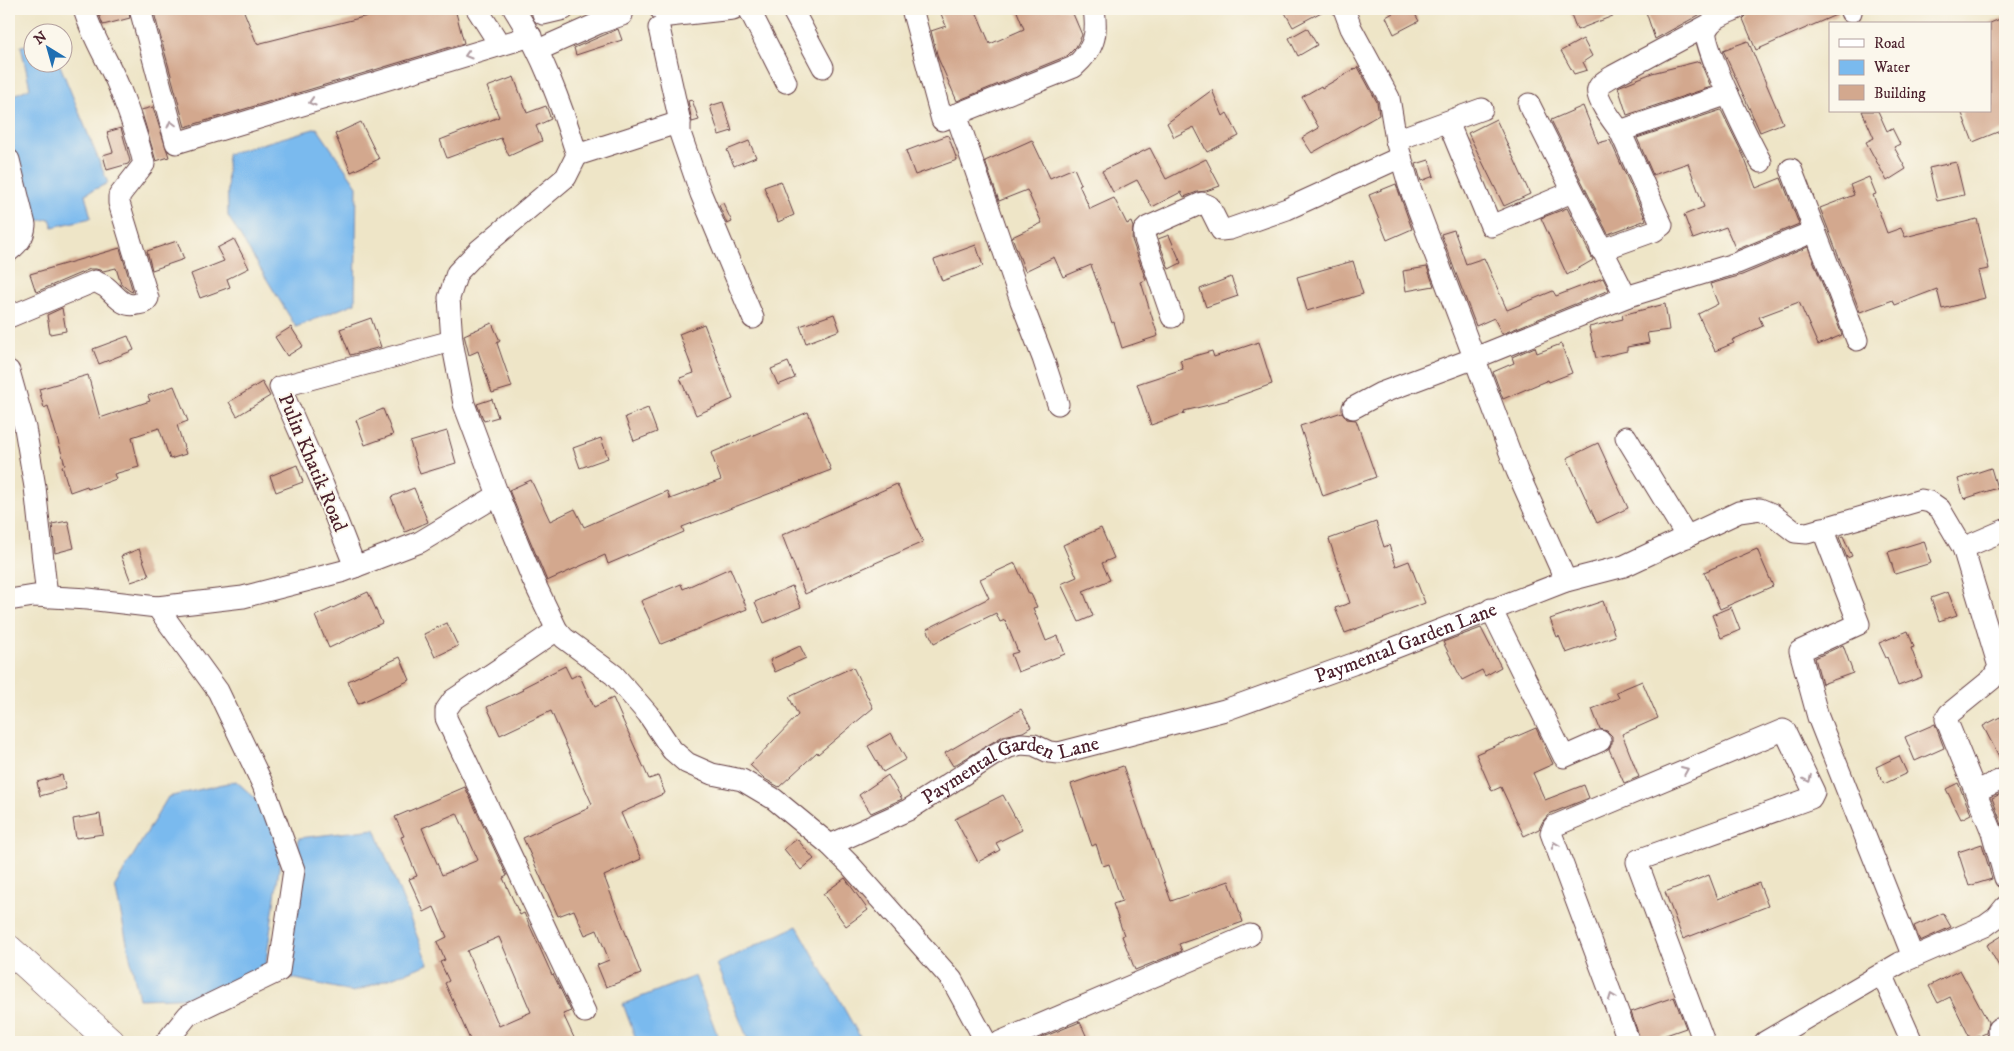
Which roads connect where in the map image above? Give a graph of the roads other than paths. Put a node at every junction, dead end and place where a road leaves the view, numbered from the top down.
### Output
1 (84, 9) edge
2 (140, 9) edge
3 (476, 9) edge
4 (514, 9) edge
5 (542, 9) edge
6 (564, 9) edge
7 (734, 9) edge
8 (749, 9) edge
9 (792, 9) edge
10 (912, 9) edge
11 (1094, 9) edge
12 (1344, 9) edge
13 (1736, 9) edge
14 (622, 15) dead end
15 (659, 18) edge
16 (1710, 24) junction
17 (535, 43) junction
18 (500, 45) junction
19 (823, 67) dead end
20 (786, 82) dead end
21 (1728, 94) junction
22 (1529, 104) dead end
23 (1482, 109) dead end
24 (956, 114) junction
25 (680, 122) junction
26 (1448, 122) junction
27 (1620, 131) junction
28 (1398, 149) junction
29 (577, 155) junction
30 (9, 160) edge
31 (1761, 162) dead end
32 (1791, 169) dead end
33 (1572, 192) junction
34 (1815, 231) junction
35 (1602, 250) junction
36 (9, 251) edge
37 (1626, 297) junction
38 (9, 317) edge
39 (1172, 317) dead end
40 (753, 318) dead end
41 (1857, 340) dead end
42 (452, 341) junction
43 (1475, 358) junction
44 (9, 371) edge
45 (13, 403) edge
46 (1058, 404) dead end
47 (1353, 408) dead end
48 (1626, 437) dead end
49 (498, 495) junction
50 (1822, 528) junction
51 (2005, 530) edge
52 (1687, 537) junction
53 (1963, 548) junction
54 (355, 567) junction
55 (1566, 581) junction
56 (47, 597) junction
57 (9, 600) edge
58 (157, 607) junction
59 (1491, 609) junction
60 (557, 630) junction
61 (2002, 676) edge
62 (1600, 741) dead end
63 (2005, 778) edge
64 (1976, 791) junction
65 (830, 845) junction
66 (2005, 878) edge
67 (2005, 907) edge
68 (1250, 935) dead end
69 (9, 949) edge
70 (1913, 957) junction
71 (1882, 974) junction
72 (586, 1012) dead end
73 (111, 1042) edge
74 (166, 1042) edge
75 (986, 1042) edge
76 (1000, 1042) edge
77 (1630, 1042) edge
78 (1704, 1042) edge
79 (1765, 1042) edge
80 (1912, 1042) edge

1 - 38 street
18 -> 2 street
3 - 18 street
4 - 17 street
5 - 6 street
7 - 15 street
8 - 20 street
9 - 19 street
10 - 24 street
11 - 24 street
12 - 28 street
13 - 16 street
14 - 17 street
15 - 25 street
16 - 21 street
16 - 27 street
17 - 18 street
17 - 29 street
21 - 27 street
21 - 31 street
22 - 33 street
23 - 26 street
24 - 46 street
25 - 29 street
25 - 40 street
26 - 28 street
26 - 33 street
27 - 35 street
28 - 39 street
28 - 43 street
29 - 42 street
30 - 36 street
32 - 34 street
33 - 35 street
34 - 37 street
34 - 41 street
35 - 37 street
37 - 43 street
42 - 49 street
42 - 54 street, Pulin Khatik Road
43 - 47 street
43 - 55 street
44 - 45 street
45 - 56 street
48 - 52 street
49 - 54 street
49 - 60 street
50 - 52 street, Paymental Garden Lane
50 - 53 street, Paymental Garden Lane
50 - 70 street
51 - 53 street
52 - 55 street, Paymental Garden Lane
53 - 61 street, Paymental Garden Lane
54 - 58 street
55 - 59 street, Paymental Garden Lane
56 - 57 street
56 - 58 street
58 - 74 street
59 - 62 street
59 - 65 street, Paymental Garden Lane
60 - 65 street
60 - 72 street
61 - 64 street
63 - 64 street
64 - 66 street
65 - 75 street
67 - 70 street
68 - 76 street
69 - 73 main road
70 - 71 street
71 - 79 street
71 - 80 street
77 -> 78 street

